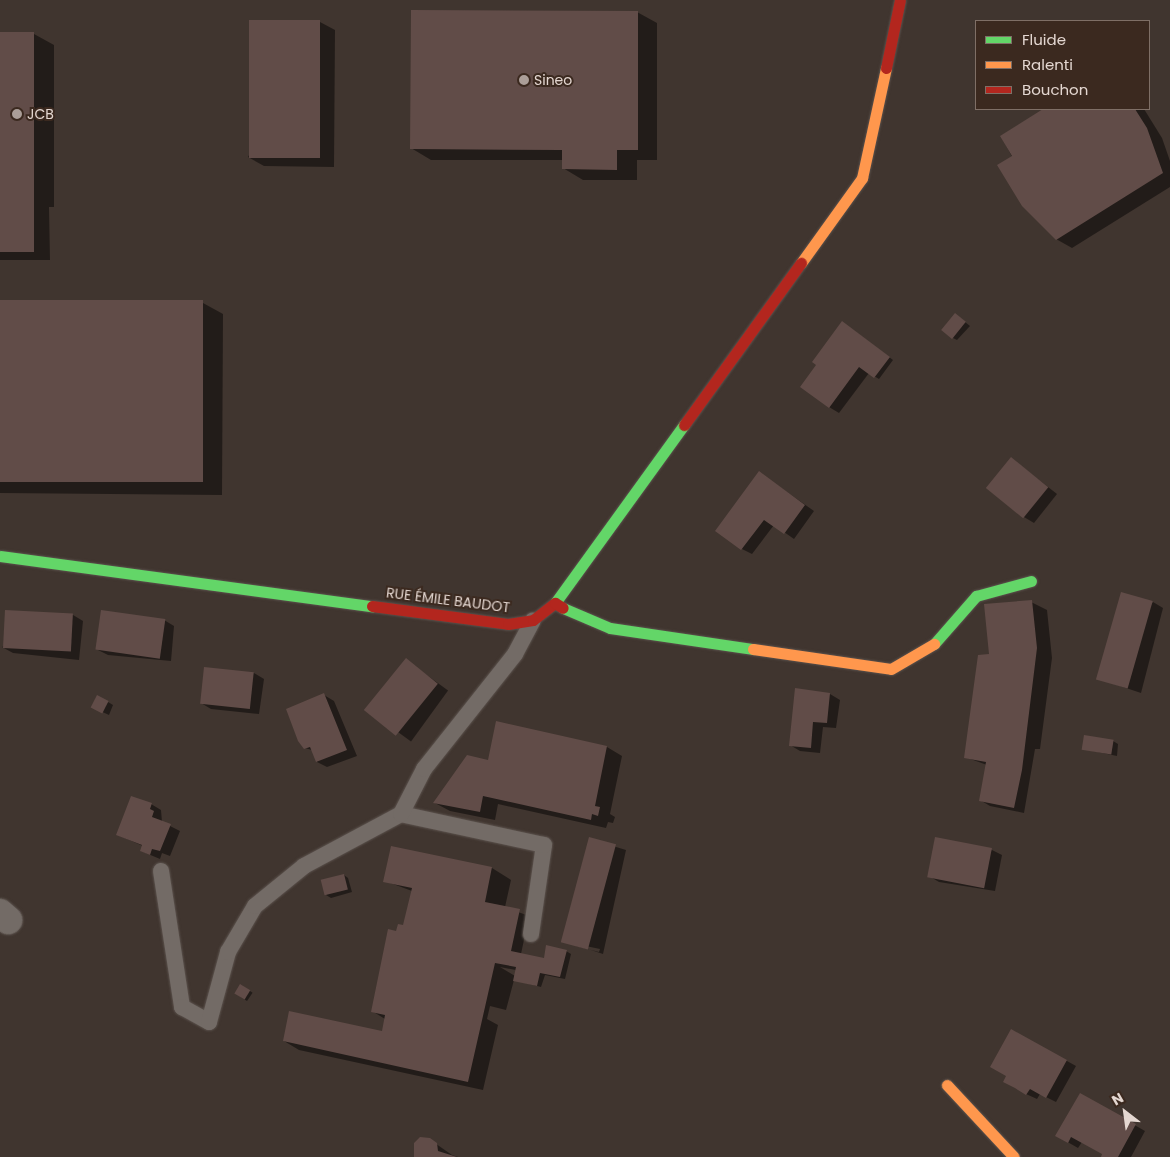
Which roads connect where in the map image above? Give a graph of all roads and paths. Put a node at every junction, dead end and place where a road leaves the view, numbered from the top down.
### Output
1 (900, 0) edge
2 (0, 556) edge
3 (1031, 581) dead end
4 (555, 604) junction
5 (533, 620) junction
6 (401, 814) junction
7 (161, 871) dead end
8 (531, 934) dead end
9 (947, 1085) dead end
10 (1014, 1157) edge

1 - 4 street, RUE ÉMILE BAUDOT
2 - 5 street, RUE ÉMILE BAUDOT
3 - 4 street
4 - 5 street, RUE ÉMILE BAUDOT
5 - 6 lane
6 - 7 lane
6 - 8 lane
9 - 10 street

